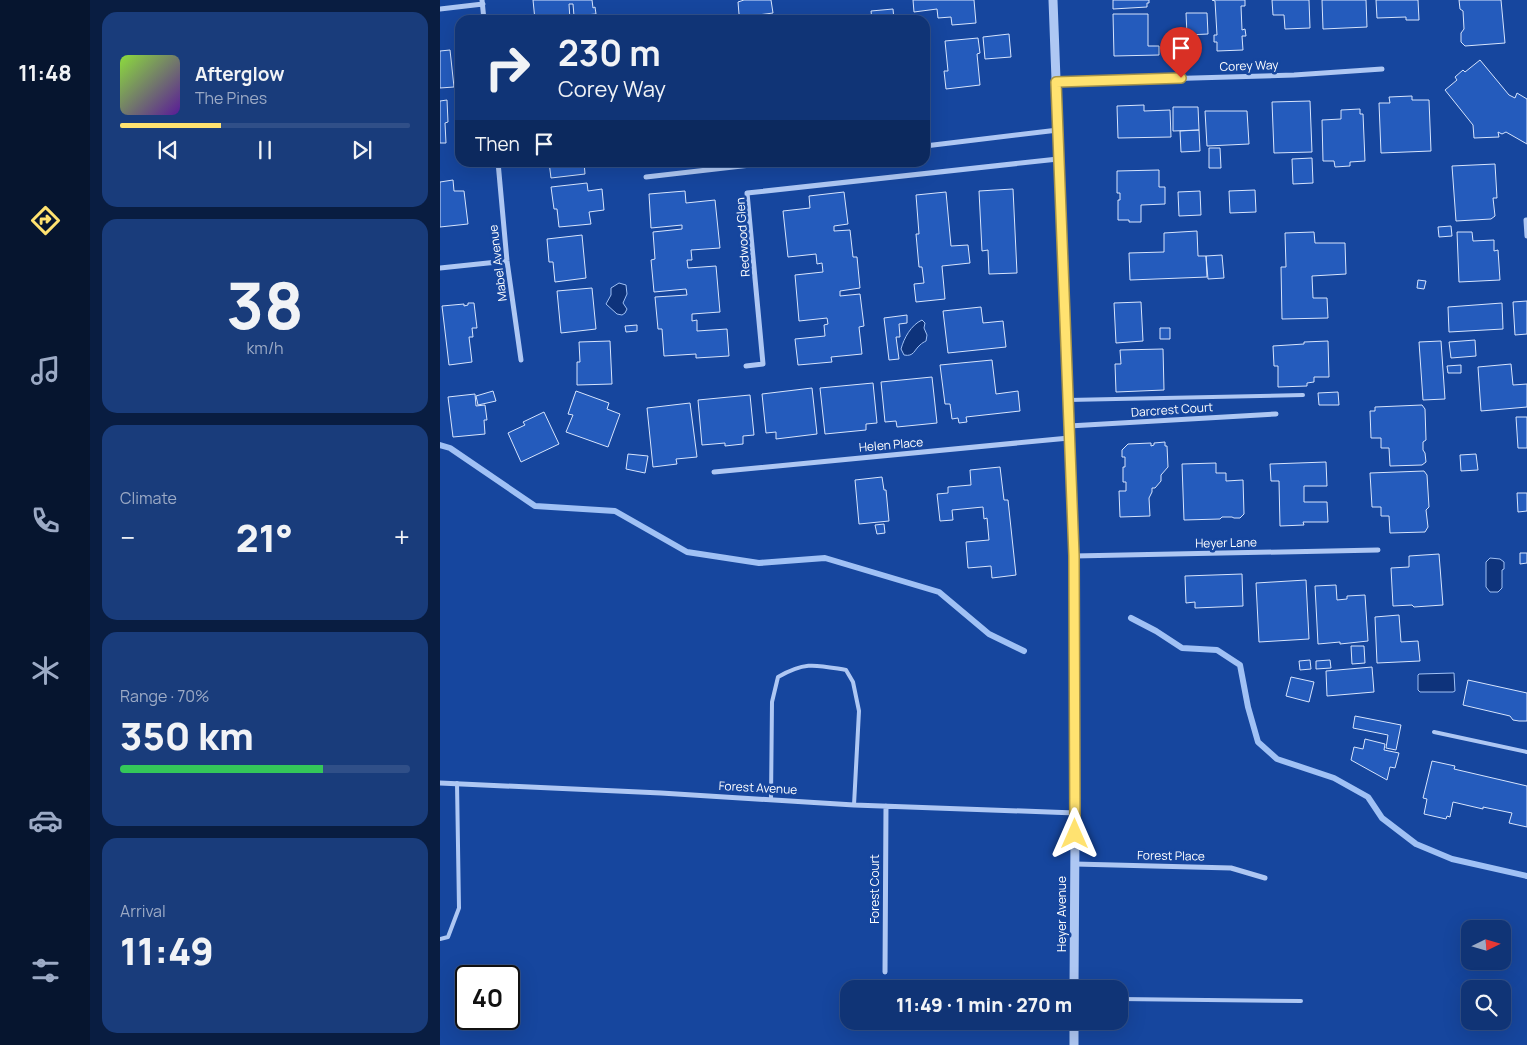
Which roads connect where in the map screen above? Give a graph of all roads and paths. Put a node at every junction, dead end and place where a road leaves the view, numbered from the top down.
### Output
1 (1053, 0) edge
2 (482, 2) edge
3 (440, 9) edge
4 (483, 15) edge
5 (1382, 69) dead end
6 (1056, 82) junction
7 (1058, 130) junction
8 (930, 145) edge
9 (1058, 158) junction
10 (498, 167) edge
11 (734, 167) edge
12 (646, 177) dead end
13 (1527, 220) edge
14 (1527, 236) edge
15 (507, 261) junction
16 (440, 268) edge
17 (521, 360) dead end
18 (746, 366) dead end
19 (1303, 395) dead end
20 (1068, 400) junction
21 (1276, 414) dead end
22 (1069, 426) junction
23 (1069, 438) junction
24 (714, 472) dead end
25 (1378, 550) dead end
26 (1074, 556) junction
27 (1434, 732) dead end
28 (1527, 752) edge
29 (440, 783) edge
30 (457, 783) junction
31 (772, 799) junction
32 (854, 805) junction
33 (886, 806) junction
34 (1075, 813) junction
35 (1075, 864) junction
36 (1265, 878) dead end
37 (440, 939) edge
38 (885, 972) dead end
39 (1074, 980) edge
40 (1128, 999) edge
41 (1301, 1000) dead end
42 (1074, 1030) edge
43 (1074, 1045) edge

1 - 6 street, Heyer Avenue
2 - 3 street
2 - 4 street
5 - 6 street, Corey Way
6 - 7 street, Heyer Avenue
7 - 8 street
7 - 9 street, Heyer Avenue
9 - 18 street, Redwood Glen
9 - 20 street, Heyer Avenue
10 - 15 street, Mabel Avenue
11 - 12 street
13 - 14 street
15 - 16 street
15 - 17 street, Mabel Avenue
19 - 20 lane
20 - 22 street, Heyer Avenue
21 - 22 street, Darcrest Court
22 - 23 street, Heyer Avenue
23 - 24 street, Helen Place
23 - 26 street, Heyer Avenue
25 - 26 street, Heyer Lane
26 - 34 street, Heyer Avenue
27 - 28 lane
29 - 30 street, Forest Avenue
30 - 31 street, Forest Avenue
30 - 37 lane
31 - 32 street, Forest Avenue
31 - 32 lane
32 - 33 street, Forest Avenue
33 - 34 street, Forest Avenue
33 - 38 street, Forest Court
34 - 35 street, Heyer Avenue
35 - 36 street, Forest Place
35 - 39 street, Heyer Avenue
40 - 41 lane
42 - 43 street

